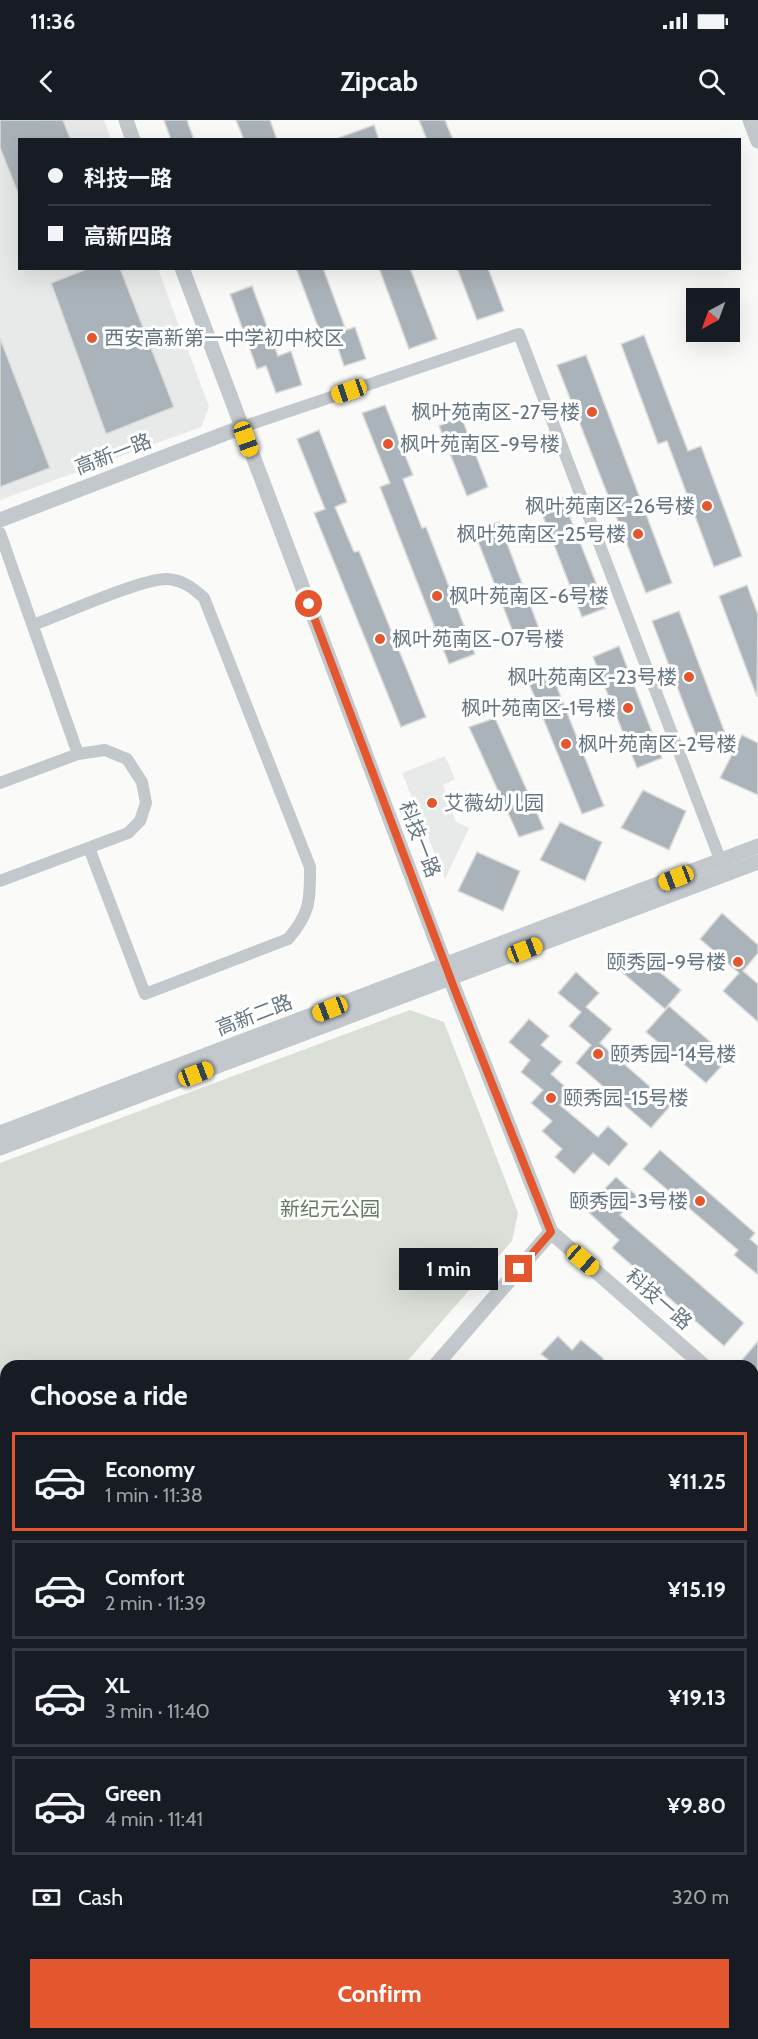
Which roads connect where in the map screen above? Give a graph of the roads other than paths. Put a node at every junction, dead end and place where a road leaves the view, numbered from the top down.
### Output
1 (126, 120) edge
2 (750, 120) edge
3 (132, 138) edge
4 (758, 141) edge
5 (183, 270) edge
6 (242, 427) junction
7 (0, 520) edge
8 (0, 533) edge
9 (33, 625) junction
10 (78, 754) junction
11 (0, 783) edge
12 (758, 846) edge
13 (89, 848) junction
14 (758, 862) edge
15 (723, 868) junction
16 (0, 881) edge
17 (448, 972) junction
18 (0, 1133) edge
19 (0, 1148) edge
20 (551, 1232) junction
21 (440, 1360) edge
22 (697, 1360) edge

1 - 3 street
2 - 4 street
5 - 6 street, 科技一路
6 - 7 street, 高新一路
6 - 15 street
6 - 17 street, 科技一路
8 - 9 street
9 - 10 street
9 - 13 street
10 - 11 street
10 - 13 street
12 - 15 street, 高新二路
13 - 16 street
14 - 15 street, 高新二路
15 - 17 street, 高新二路
17 - 18 street, 高新二路
17 - 19 street, 高新二路
17 - 20 street, 科技一路
20 - 21 street
20 - 22 street, 科技一路

